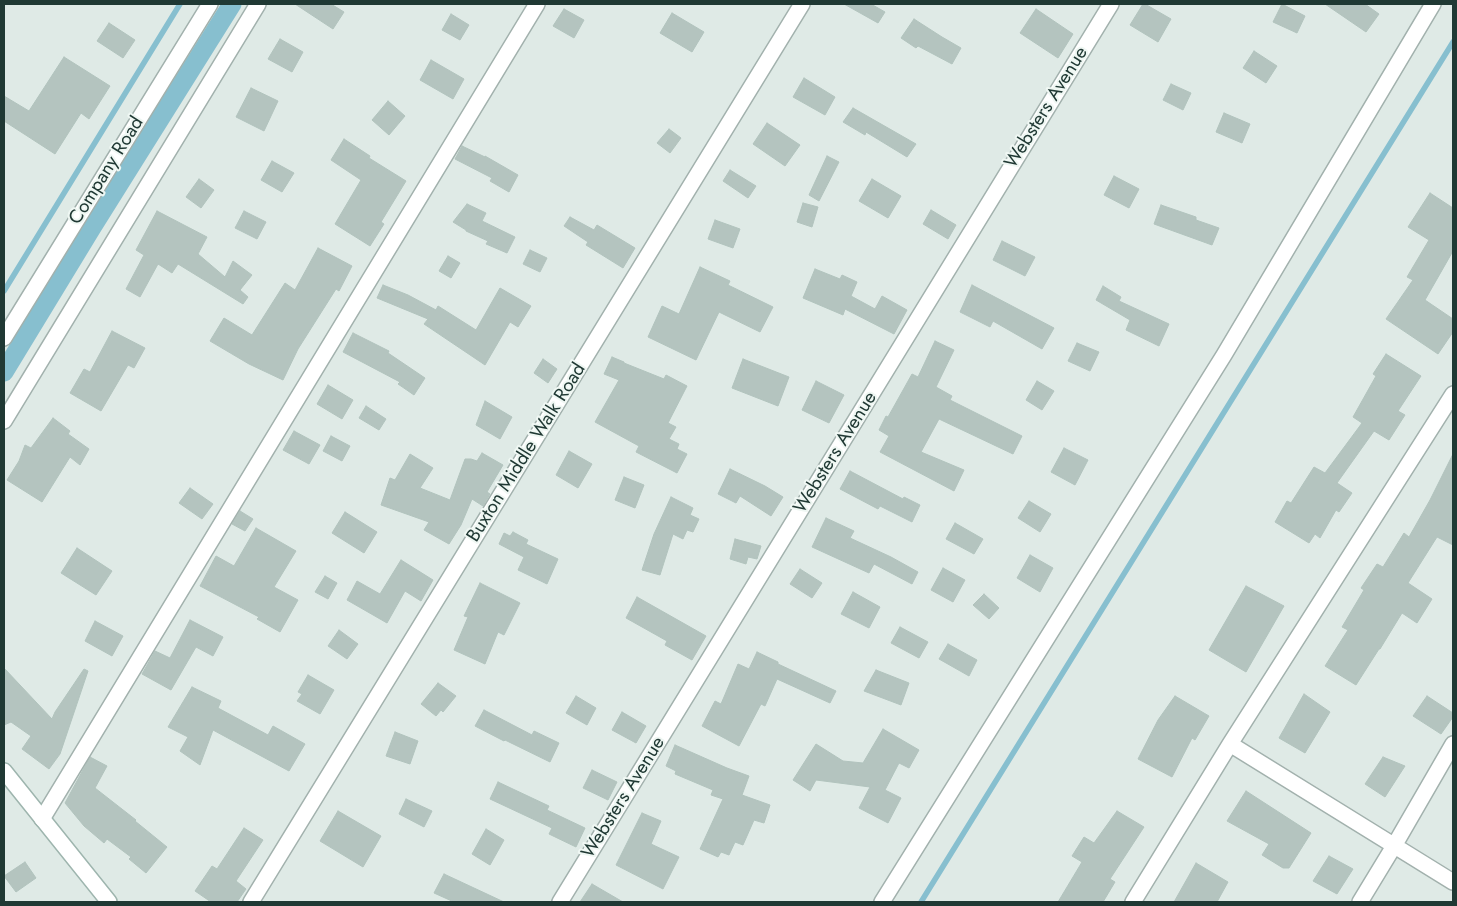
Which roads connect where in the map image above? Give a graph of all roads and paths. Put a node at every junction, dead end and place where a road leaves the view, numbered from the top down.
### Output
1 (210, 4) edge
2 (258, 4) edge
3 (537, 4) edge
4 (802, 4) edge
5 (1111, 4) edge
6 (1434, 4) edge
7 (4, 338) edge
8 (1453, 394) edge
9 (4, 421) edge
10 (1230, 744) junction
11 (1453, 744) edge
12 (4, 771) edge
13 (42, 819) junction
14 (1394, 846) junction
15 (1453, 882) edge
16 (109, 902) edge
17 (251, 902) edge
18 (560, 902) edge
19 (882, 902) edge
20 (1133, 902) edge
21 (1360, 902) edge

1 - 7 street, Company Road
2 - 9 street
3 - 13 street
4 - 17 street, Buxton Middle Walk Road
5 - 18 street, Websters Avenue
6 - 19 street
8 - 10 street
10 - 14 street
10 - 20 street
11 - 14 street
12 - 13 street
13 - 16 street
14 - 15 street
14 - 21 street

